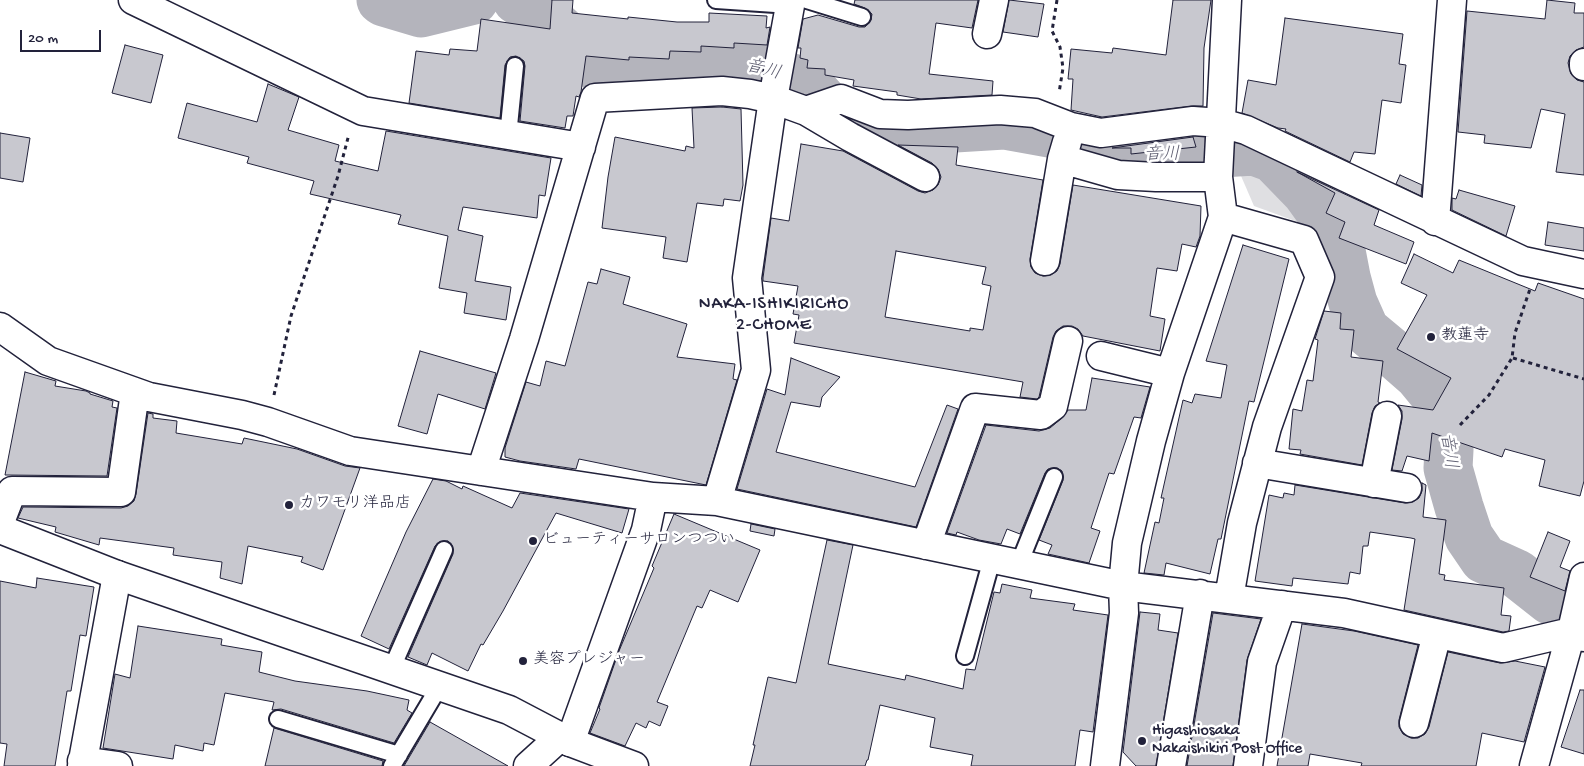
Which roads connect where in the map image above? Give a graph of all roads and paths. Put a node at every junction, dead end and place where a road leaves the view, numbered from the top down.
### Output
1 (133, 0) edge
2 (716, 0) edge
3 (994, 0) edge
4 (1057, 0) edge
5 (1227, 0) edge
6 (1452, 0) edge
7 (796, 2) edge
8 (862, 17) dead end
9 (987, 34) dead end
10 (515, 66) dead end
11 (776, 83) junction
12 (819, 107) junction
13 (355, 108) junction
14 (1221, 127) junction
15 (508, 136) junction
16 (1064, 138) junction
17 (581, 147) junction
18 (1219, 173) junction
19 (925, 177) dead end
20 (1223, 217) junction
21 (1435, 221) junction
22 (1045, 261) dead end
23 (1539, 265) junction
24 (1584, 274) edge
25 (0, 327) edge
26 (1068, 341) dead end
27 (1101, 356) dead end
28 (1512, 358) junction
29 (1170, 373) junction
30 (1584, 379) edge
31 (134, 392) junction
32 (1387, 416) dead end
33 (268, 422) junction
34 (1460, 426) dead end
35 (1257, 463) junction
36 (481, 472) junction
37 (1054, 478) dead end
38 (1374, 483) junction
39 (1407, 488) dead end
40 (653, 497) junction
41 (717, 501) junction
42 (0, 522) edge
43 (0, 529) edge
44 (926, 545) junction
45 (444, 550) dead end
46 (992, 559) junction
47 (1019, 564) junction
48 (117, 574) junction
49 (1122, 586) junction
50 (1200, 594) junction
51 (1229, 598) junction
52 (1282, 605) junction
53 (1578, 615) edge
54 (1437, 634) junction
55 (965, 656) dead end
56 (391, 670) junction
57 (439, 686) junction
58 (278, 719) dead end
59 (1414, 723) dead end
60 (565, 740) junction
61 (396, 761) edge
62 (82, 764) edge
63 (118, 766) edge
64 (528, 766) edge
65 (634, 766) edge
66 (1105, 766) edge
67 (1171, 766) edge
68 (1248, 766) edge
69 (1534, 766) edge

1 - 13 street
2 - 7 lane
3 - 9 street
4 - 16 path
5 - 14 street
6 - 21 street
7 - 8 lane
7 - 11 street
10 - 15 lane
11 - 12 street
11 - 17 street
11 - 41 street
12 - 16 street
12 - 19 street
13 - 15 street
13 - 33 path
14 - 16 street
14 - 18 street
14 - 21 street
15 - 17 street
16 - 18 street
16 - 22 street
17 - 36 street
18 - 20 street
20 - 29 street
20 - 35 street
21 - 23 street
23 - 24 street
23 - 28 path
25 - 31 street
26 - 44 street
27 - 29 street
28 - 30 path
28 - 34 path
29 - 49 street
31 - 33 street
31 - 42 street
32 - 38 street
33 - 36 street
35 - 38 street
35 - 51 street
36 - 40 street
37 - 47 lane
38 - 39 street
40 - 41 street
40 - 60 street
41 - 44 street
43 - 48 street
44 - 46 street
45 - 56 lane
46 - 47 street
46 - 55 lane
47 - 49 street
48 - 56 street
48 - 62 street
49 - 50 street
49 - 66 street
50 - 51 street
50 - 67 street
51 - 52 street
52 - 54 street
52 - 68 street
53 - 54 street
53 - 69 street
54 - 59 street
56 - 57 street
57 - 60 street
57 - 61 lane
58 - 61 lane
60 - 64 street
60 - 65 street
62 - 63 street

